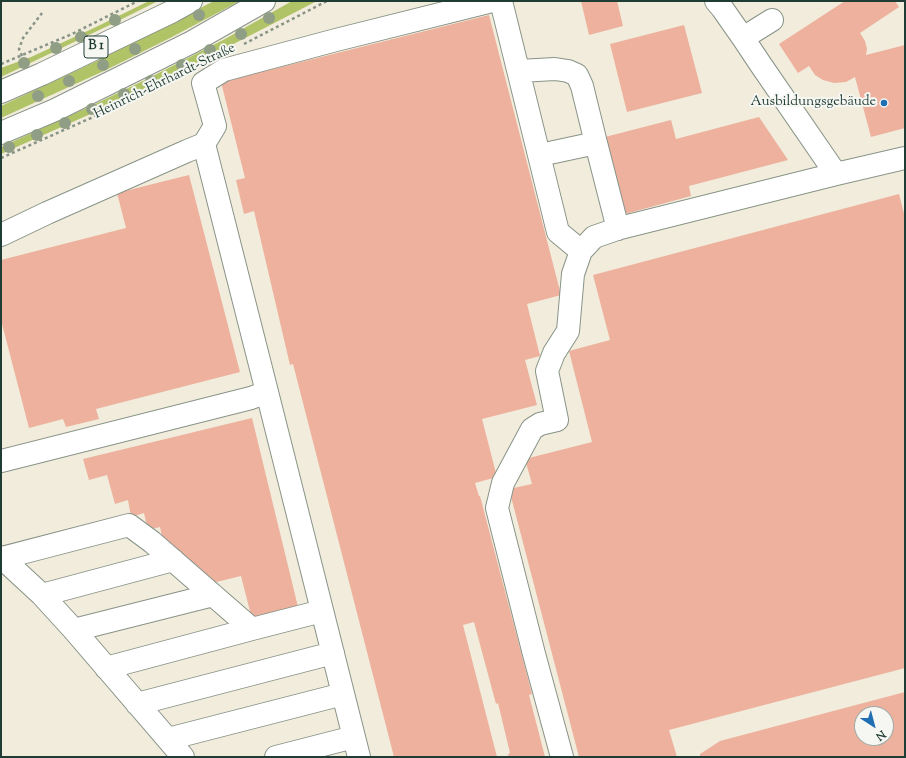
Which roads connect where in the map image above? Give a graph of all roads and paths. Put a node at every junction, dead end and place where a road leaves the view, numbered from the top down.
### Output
1 (138, 1) edge
2 (191, 1) edge
3 (264, 1) edge
4 (327, 1) edge
5 (492, 1) edge
6 (501, 1) edge
7 (723, 3) edge
8 (42, 13) dead end
9 (772, 20) dead end
10 (743, 38) junction
11 (241, 45) dead end
12 (22, 56) junction
13 (1, 64) edge
14 (195, 69) dead end
15 (519, 71) junction
16 (1, 92) edge
17 (1, 133) edge
18 (596, 143) junction
19 (204, 144) junction
20 (540, 155) junction
21 (1, 158) edge
22 (905, 158) edge
23 (836, 174) junction
24 (618, 229) junction
25 (1, 235) edge
26 (581, 251) junction
27 (267, 392) junction
28 (1, 461) edge
29 (1, 557) edge
30 (173, 560) junction
31 (212, 595) junction
32 (42, 596) junction
33 (322, 611) junction
34 (74, 630) junction
35 (252, 630) junction
36 (333, 653) junction
37 (106, 668) junction
38 (343, 694) junction
39 (137, 704) junction
40 (168, 739) junction
41 (356, 747) edge
42 (183, 757) edge
43 (276, 757) edge
44 (562, 757) edge

1 - 12 path
2 - 16 main road, B 1
3 - 17 main road, Heinrich-Ehrhardt-Straße
4 - 11 path, Heinrich-Ehrhardt-Straße
5 - 19 main road
6 - 15 main road
7 - 10 main road
8 - 12 path
9 - 10 main road
10 - 23 main road
12 - 13 path
14 - 21 path, Heinrich-Ehrhardt-Straße
15 - 18 main road
15 - 20 main road
18 - 20 main road
18 - 24 main road
19 - 25 main road
19 - 27 main road
20 - 26 main road
22 - 23 main road
23 - 24 main road
24 - 26 main road
26 - 44 main road
27 - 28 main road
27 - 33 main road
29 - 30 main road
29 - 32 main road
30 - 31 main road
30 - 32 main road
31 - 34 main road
31 - 35 main road
32 - 34 main road
33 - 35 main road
33 - 36 main road
34 - 37 main road
35 - 37 main road
36 - 38 main road
36 - 39 main road
37 - 39 main road
38 - 40 main road
38 - 41 main road
39 - 40 main road
40 - 42 main road
41 - 43 main road

